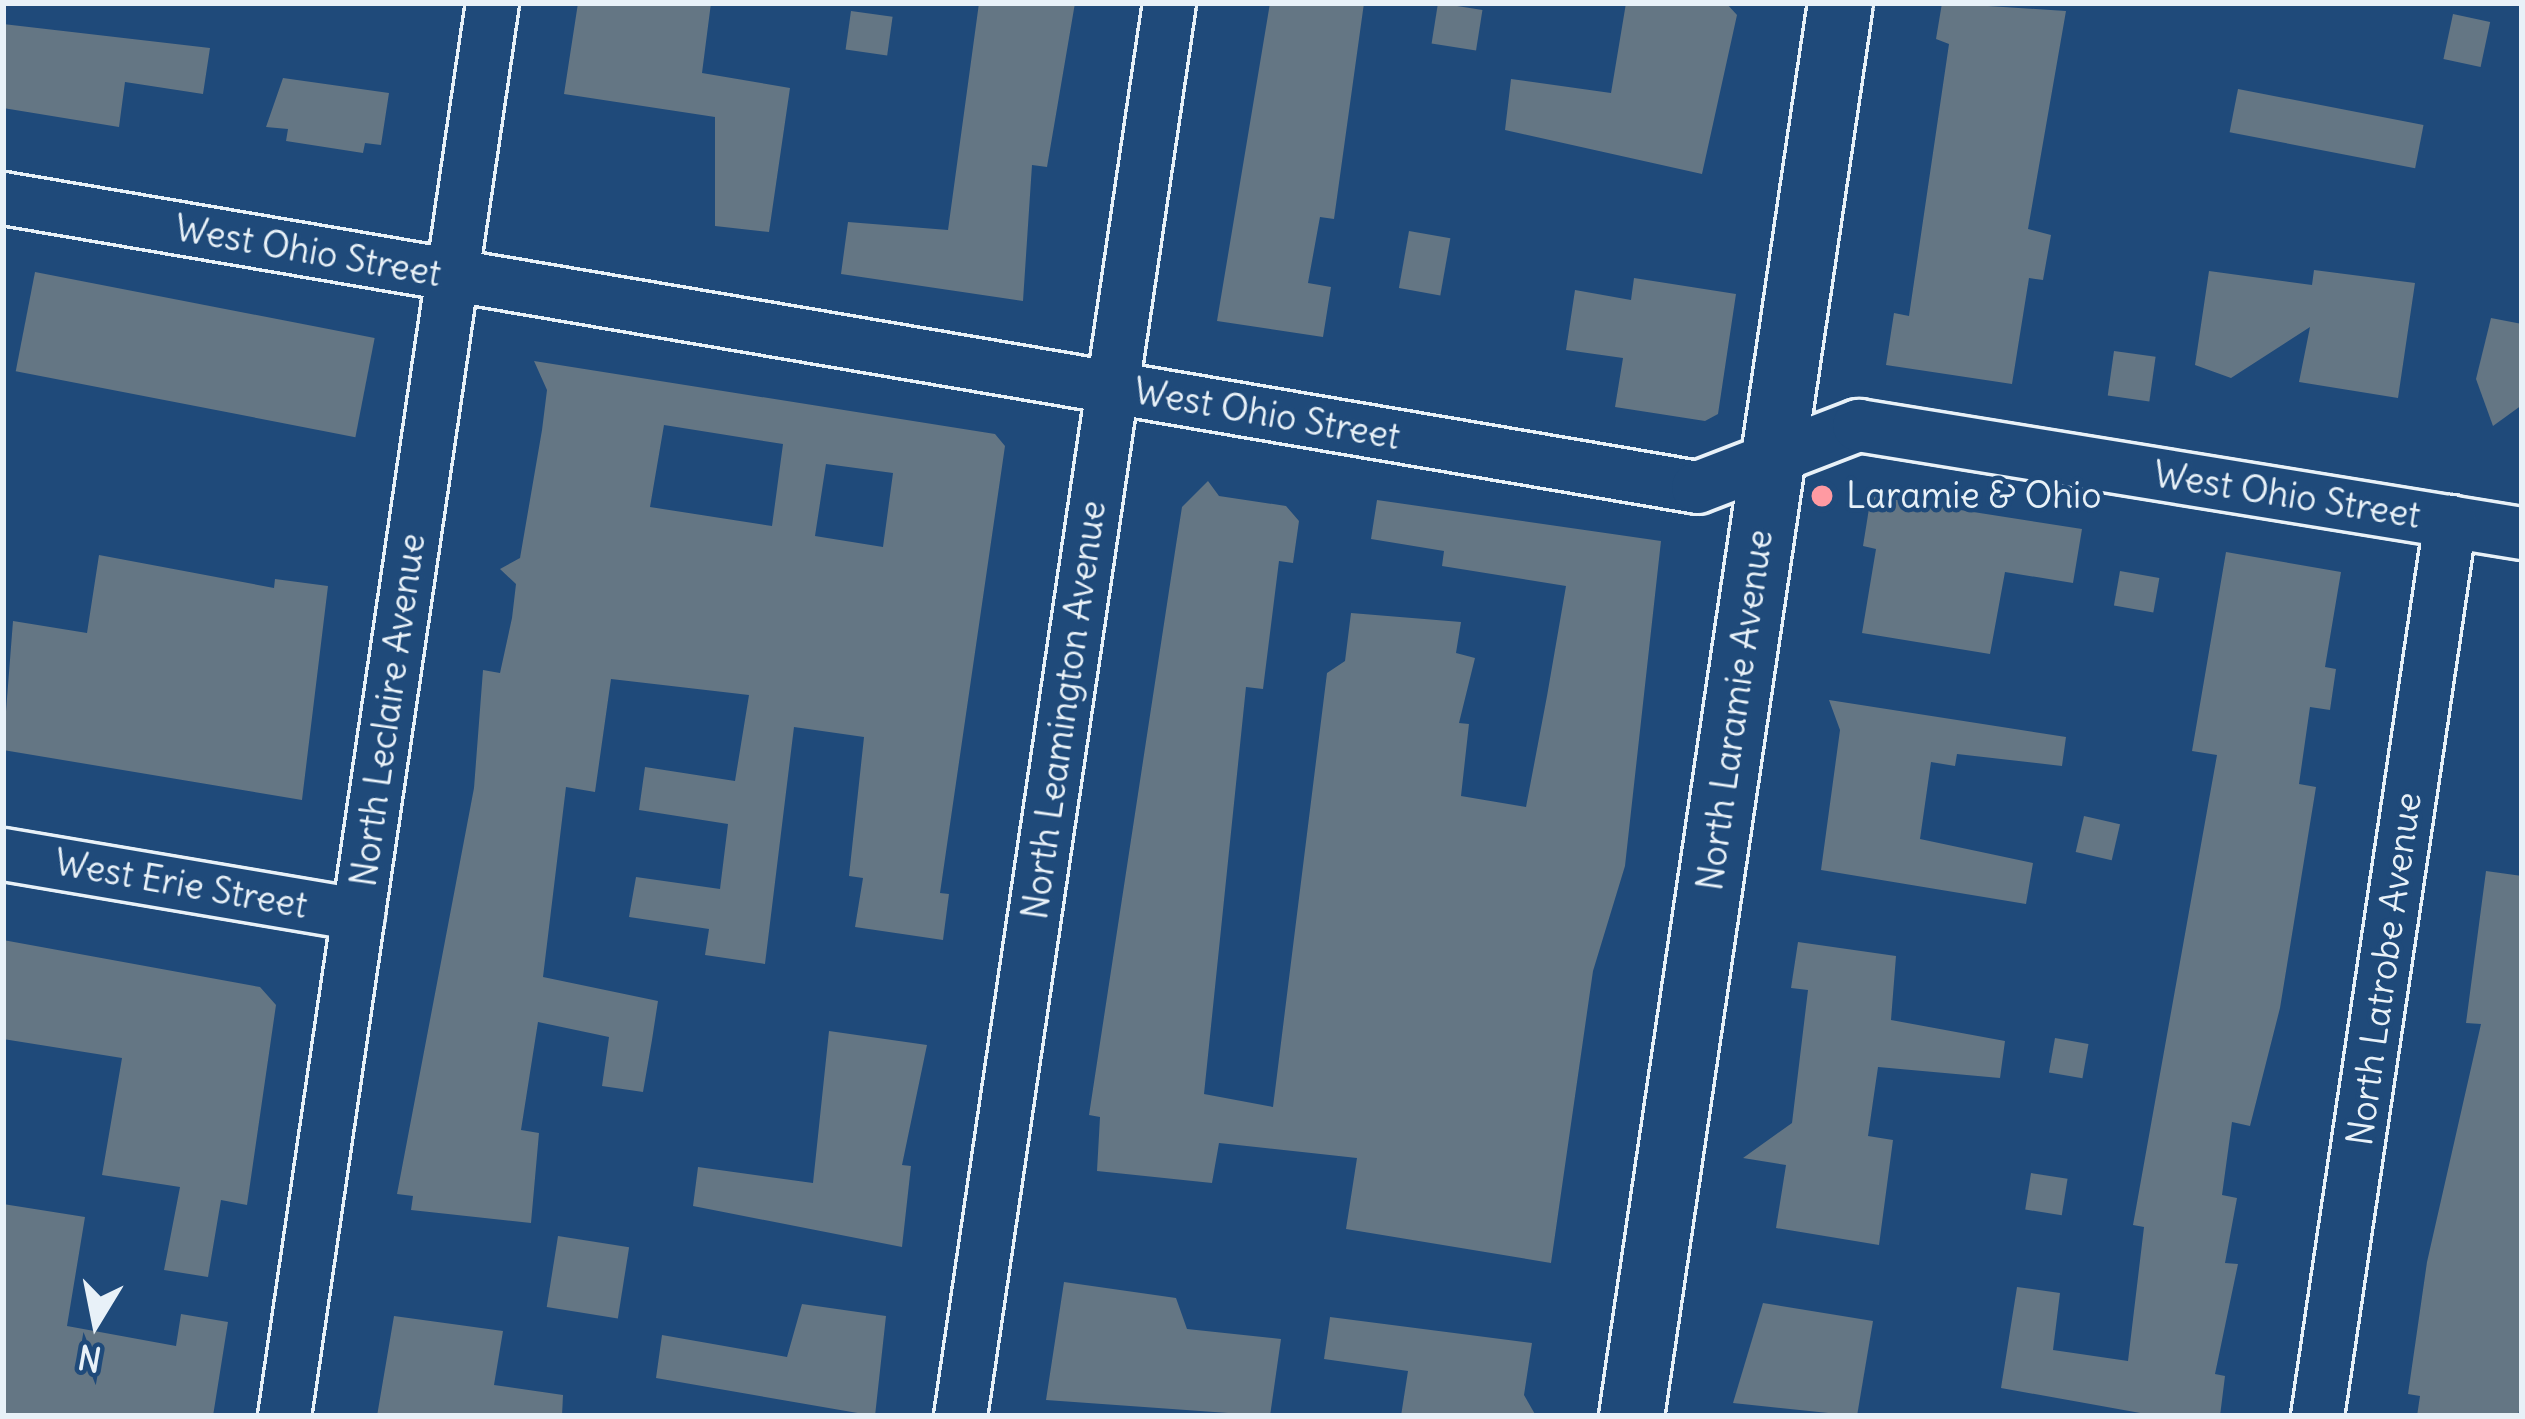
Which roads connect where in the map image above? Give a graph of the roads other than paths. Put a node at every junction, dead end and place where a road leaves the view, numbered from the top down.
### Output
1 (492, 3) edge
2 (1169, 3) edge
3 (1840, 3) edge
4 (3, 198) edge
5 (452, 275) junction
6 (1112, 387) junction
7 (1772, 459) junction
8 (2450, 521) junction
9 (2522, 533) edge
10 (3, 854) edge
11 (358, 914) junction
12 (284, 1416) edge
13 (960, 1416) edge
14 (1631, 1416) edge
15 (2317, 1416) edge

1 - 5 street, North Leclaire Avenue
2 - 6 street, North Leamington Avenue
3 - 7 street, North Laramie Avenue
4 - 5 street, West Ohio Street
5 - 6 street, West Ohio Street
5 - 11 street, North Leclaire Avenue
6 - 7 street, West Ohio Street
6 - 13 street, North Leamington Avenue
7 - 8 street, West Ohio Street
7 - 14 street, North Laramie Avenue
8 - 9 street, West Ohio Street
8 - 15 street, North Latrobe Avenue
10 - 11 street, West Erie Street
11 - 12 street, North Leclaire Avenue

